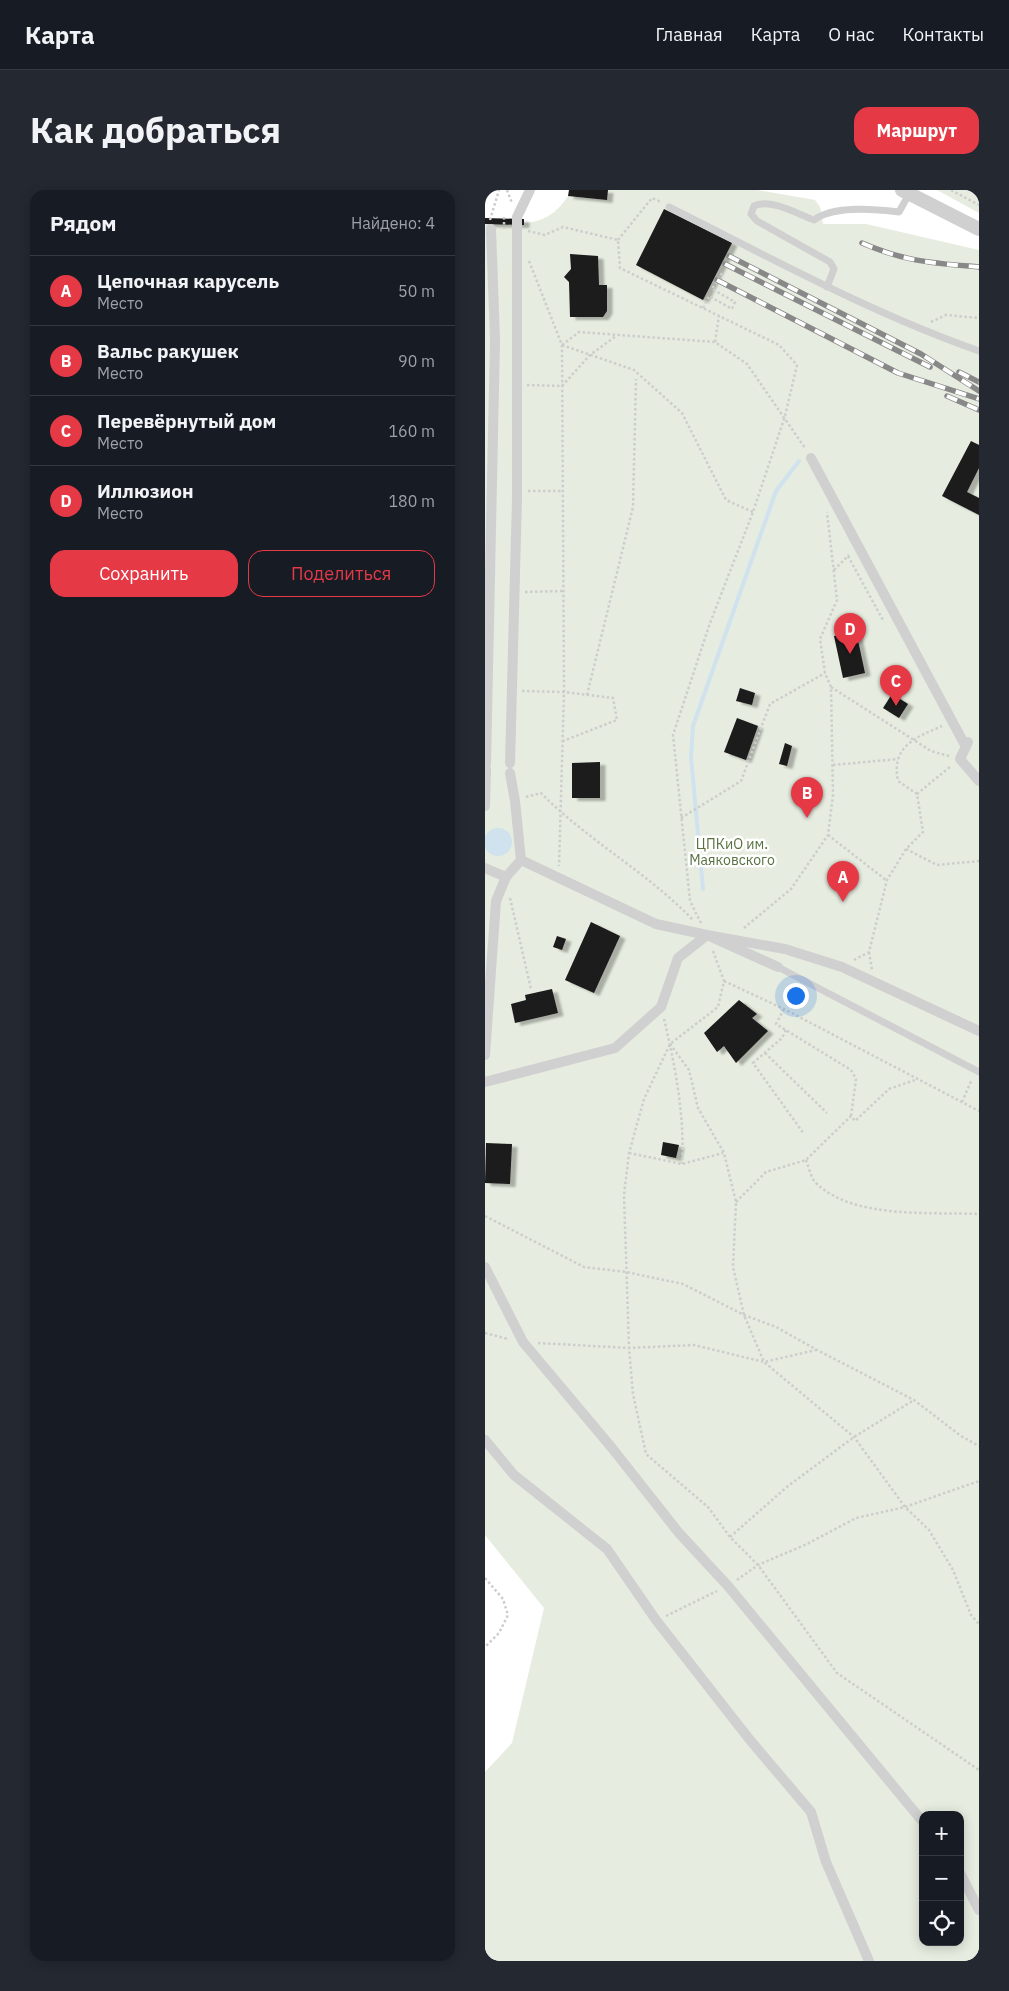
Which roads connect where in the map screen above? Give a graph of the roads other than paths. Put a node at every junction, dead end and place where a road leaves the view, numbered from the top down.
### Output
1 (530, 190) edge
2 (905, 192) edge
3 (669, 207) road end
4 (491, 229) dead end
5 (979, 229) edge
6 (827, 287) junction
7 (489, 304) edge
8 (979, 351) edge
9 (811, 458) road end
10 (979, 781) edge
11 (485, 806) edge
12 (521, 860) junction
13 (485, 868) edge
14 (506, 878) junction
15 (707, 936) junction
16 (778, 967) joint
17 (979, 1031) edge
18 (485, 1056) edge
19 (979, 1072) edge
20 (485, 1082) edge
21 (485, 1267) edge
22 (485, 1440) edge
23 (919, 1817) edge
24 (964, 1881) edge
25 (979, 1910) edge
26 (869, 1961) edge

1 - 12 street
2 - 5 street
2 - 6 lane
3 - 6 lane
4 - 7 street
6 - 8 lane
7 - 11 street
9 - 10 street
12 - 14 street
12 - 15 street
13 - 14 street
14 - 18 street
15 - 16 street
15 - 17 street
15 - 20 street
16 - 19 lane
21 - 23 street
22 - 26 street
24 - 25 street

